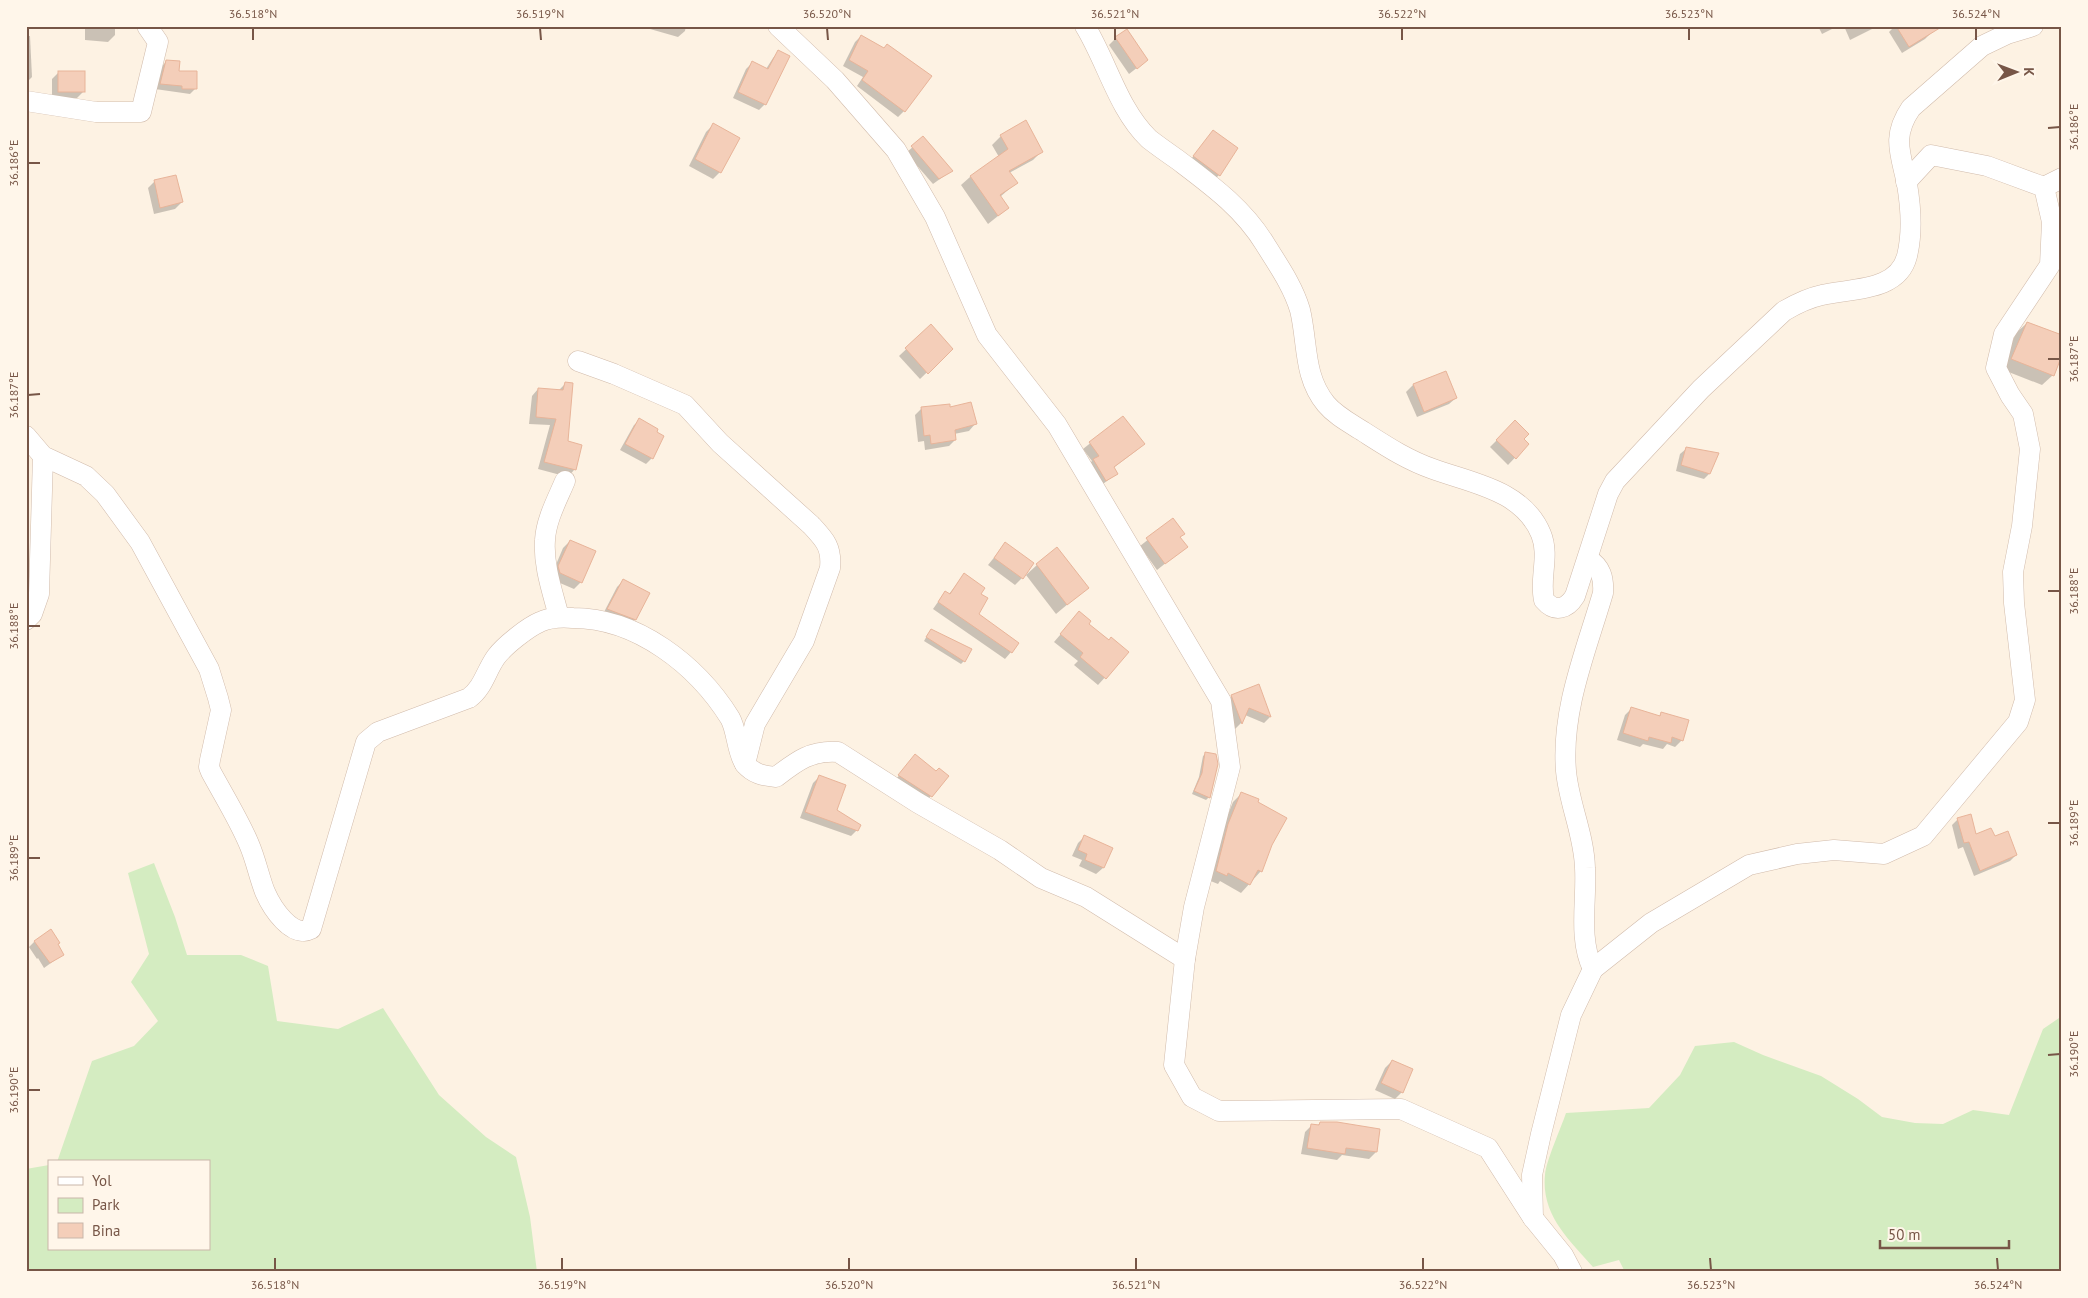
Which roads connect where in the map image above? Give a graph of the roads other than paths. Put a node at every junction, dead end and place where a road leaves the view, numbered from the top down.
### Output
1 (148, 26) edge
2 (778, 26) edge
3 (1085, 26) edge
4 (2033, 26) edge
5 (26, 101) edge
6 (1906, 182) junction
7 (2053, 183) edge
8 (578, 361) dead end
9 (26, 436) edge
10 (43, 456) junction
11 (565, 481) dead end
12 (1588, 559) junction
13 (559, 617) junction
14 (26, 620) edge
15 (745, 764) junction
16 (1185, 959) junction
17 (1593, 969) junction
18 (1533, 1218) junction
19 (1572, 1272) edge

1 - 5 street
2 - 16 street
3 - 12 street
4 - 6 street
6 - 7 street
6 - 12 street
7 - 17 street
8 - 15 street
9 - 10 street
10 - 13 street
10 - 14 street
11 - 13 street
12 - 17 street
13 - 15 street
15 - 16 street
16 - 18 street
17 - 18 street
18 - 19 street

